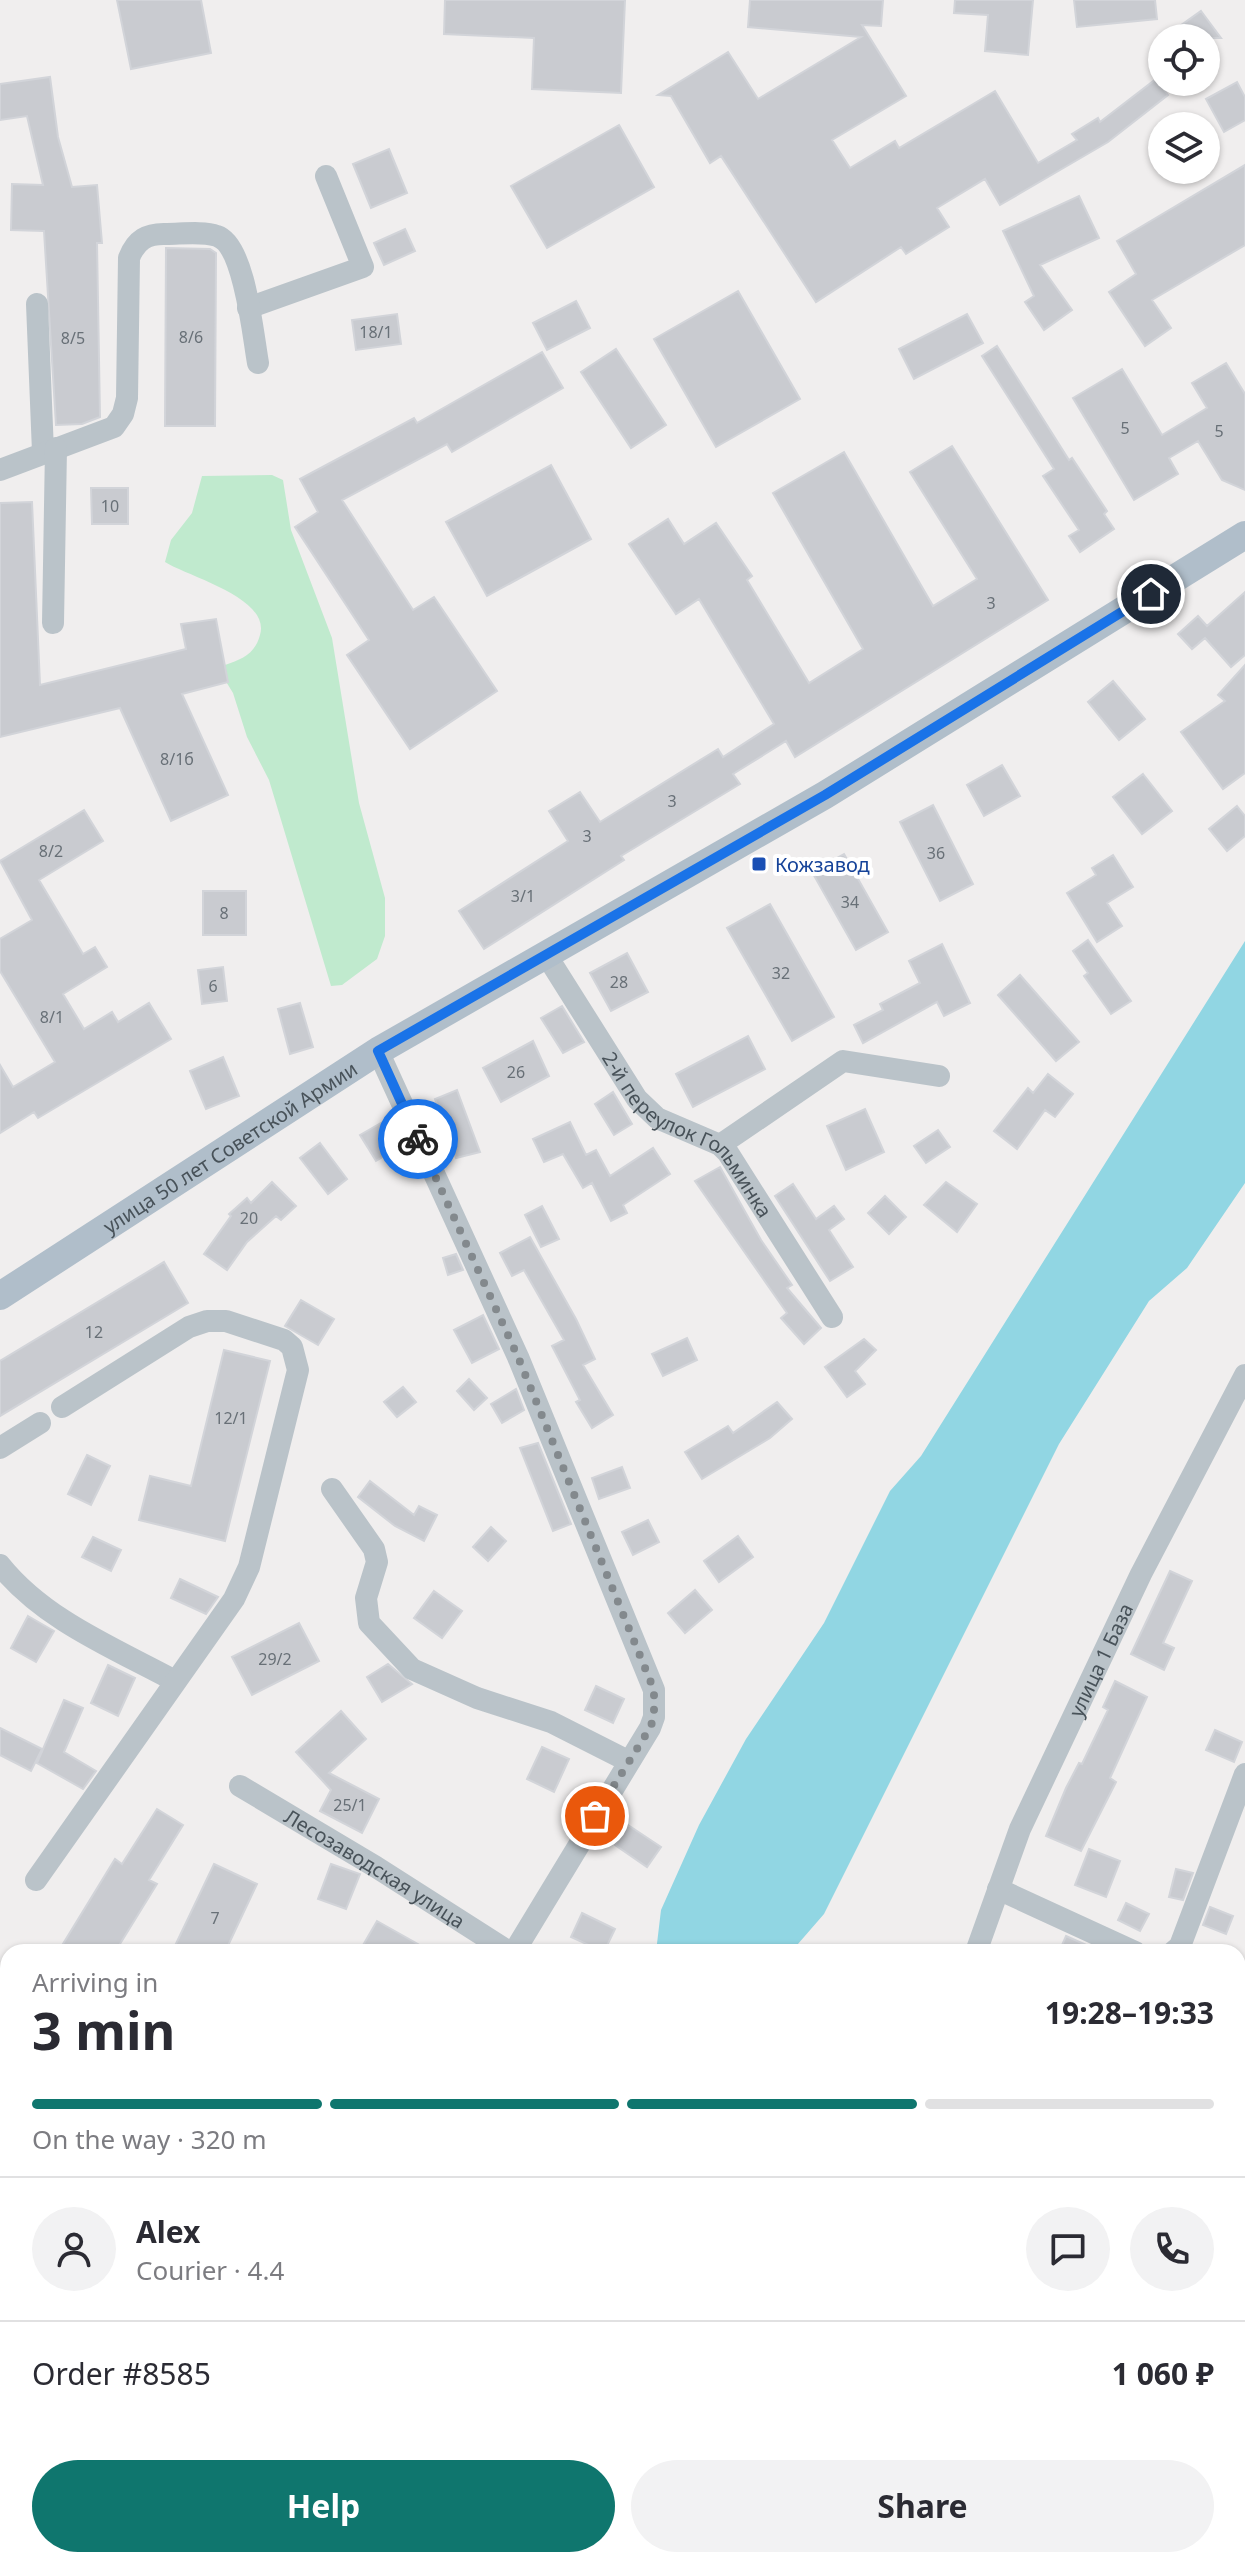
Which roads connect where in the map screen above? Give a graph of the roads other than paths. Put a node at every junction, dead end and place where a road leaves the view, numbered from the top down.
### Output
1 (326, 176) dead end
2 (37, 304) dead end
3 (248, 308) junction
4 (258, 363) dead end
5 (50, 450) junction
6 (0, 470) edge
7 (1245, 535) edge
8 (53, 623) dead end
9 (545, 953) junction
10 (378, 1051) junction
11 (939, 1076) dead end
12 (720, 1145) junction
13 (0, 1296) edge
14 (832, 1317) dead end
15 (1245, 1375) edge
16 (62, 1407) dead end
17 (40, 1423) dead end
18 (0, 1448) edge
19 (332, 1489) dead end
20 (0, 1565) edge
21 (175, 1681) junction
22 (628, 1761) junction
23 (1245, 1774) edge
24 (240, 1786) dead end
25 (36, 1880) dead end
26 (998, 1889) junction
27 (499, 1944) edge
28 (517, 1944) edge
29 (979, 1944) edge
30 (1118, 1944) edge
31 (1181, 1944) edge

1 - 3 street
2 - 5 street
3 - 4 street
3 - 5 street
5 - 6 street
5 - 8 street
7 - 9 main road, улица 50 лет Советской Армии
9 - 10 main road, улица 50 лет Советской Армии
9 - 12 street, 2-й переулок Гольминка
10 - 13 main road, улица 50 лет Советской Армии
10 - 22 street
11 - 12 street
12 - 14 street, 2-й переулок Гольминка
15 - 26 street, улица 1 База
16 - 21 street
17 - 18 street
19 - 22 street
20 - 21 street
21 - 25 street
22 - 28 street
23 - 31 street
24 - 27 street, Лесозаводская улица
26 - 29 street, улица 1 База
26 - 30 street

